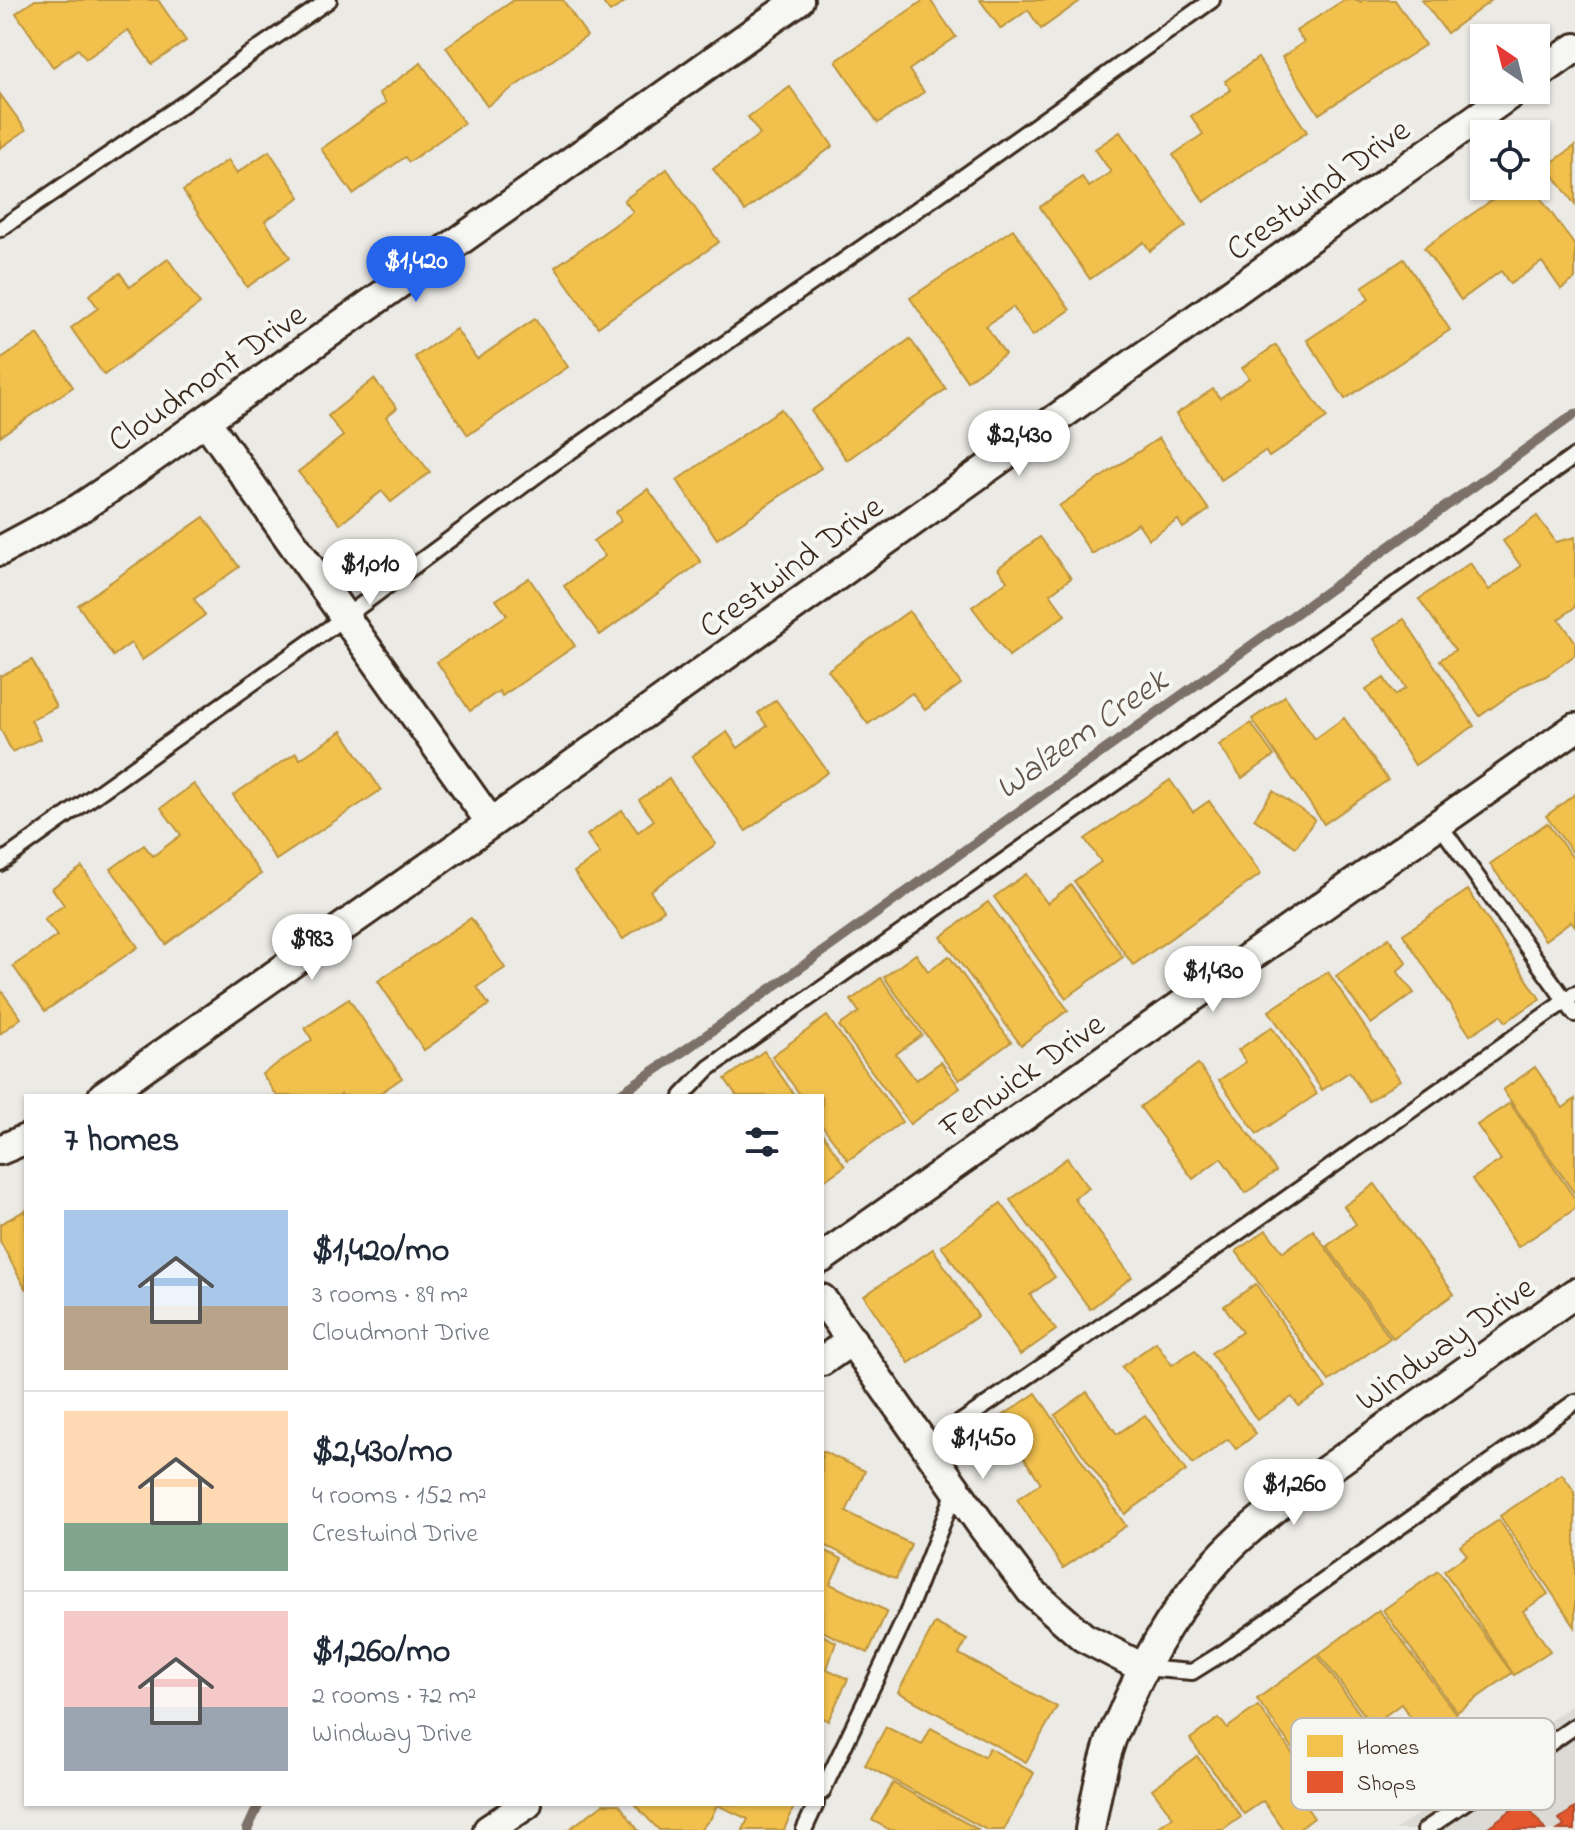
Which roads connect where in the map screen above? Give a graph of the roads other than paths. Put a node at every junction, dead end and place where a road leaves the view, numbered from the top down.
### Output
1 (329, 0) edge
2 (799, 0) edge
3 (1212, 0) edge
4 (1575, 48) edge
5 (1550, 66) edge
6 (1496, 104) edge
7 (0, 229) edge
8 (206, 421) junction
9 (1575, 456) edge
10 (0, 551) edge
11 (345, 617) junction
12 (1575, 728) edge
13 (491, 823) junction
14 (1439, 824) junction
15 (0, 863) edge
16 (1570, 998) edge
17 (1575, 1014) edge
18 (106, 1094) edge
19 (684, 1094) edge
20 (24, 1140) edge
21 (0, 1150) edge
22 (824, 1257) edge
23 (1575, 1293) edge
24 (824, 1302) edge
25 (852, 1340) junction
26 (824, 1360) edge
27 (1575, 1402) edge
28 (926, 1446) junction
29 (956, 1488) junction
30 (1143, 1668) junction
31 (1575, 1726) edge
32 (1555, 1740) edge
33 (824, 1788) edge
34 (524, 1806) edge
35 (815, 1806) edge
36 (1454, 1810) edge
37 (488, 1830) edge
38 (804, 1830) edge
39 (1090, 1830) edge
40 (1425, 1830) edge

1 - 7 lane
2 - 8 street, Cloudmont Drive
3 - 11 lane
4 - 5 street
6 - 13 street, Crestwind Drive
8 - 10 street, Cloudmont Drive
8 - 11 street
9 - 19 lane
11 - 13 street
11 - 15 lane
12 - 14 street, Fenwick Drive
13 - 18 street, Crestwind Drive
14 - 16 lane
14 - 22 street, Fenwick Drive
16 - 17 lane
16 - 28 lane
20 - 21 street
23 - 30 street, Windway Drive
24 - 25 street
25 - 26 street
25 - 28 street
27 - 30 lane
28 - 29 street
29 - 30 street
29 - 33 lane
30 - 39 street, Windway Drive
31 - 32 lane
34 - 37 street
35 - 38 lane
36 - 40 lane

